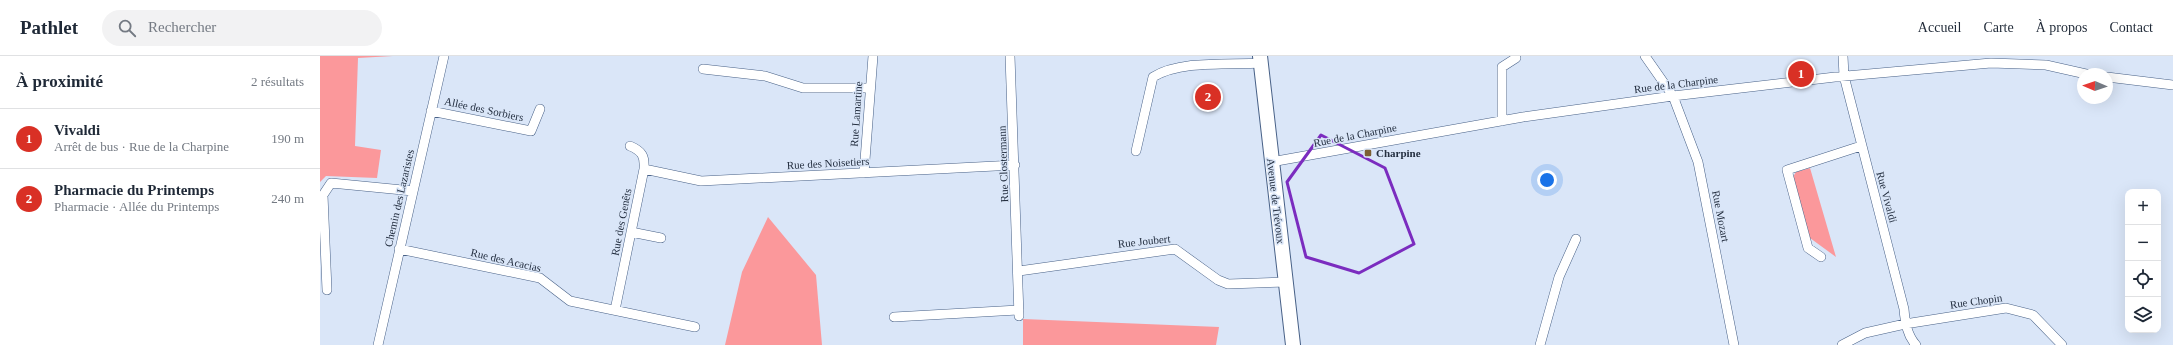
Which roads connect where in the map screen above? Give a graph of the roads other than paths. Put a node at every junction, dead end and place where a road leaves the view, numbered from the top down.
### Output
1 (444, 56) edge
2 (873, 56) edge
3 (1010, 56) edge
4 (1645, 56) edge
5 (1843, 56) edge
6 (1516, 58) dead end
7 (1260, 60) edge
8 (2045, 61) edge
9 (703, 69) dead end
10 (2077, 71) edge
11 (1844, 76) junction
12 (2113, 78) edge
13 (2173, 85) edge
14 (870, 88) junction
15 (1673, 96) junction
16 (540, 109) dead end
17 (431, 111) junction
18 (1502, 122) junction
19 (630, 146) dead end
20 (1861, 146) junction
21 (1136, 151) dead end
22 (1271, 162) junction
23 (1015, 165) junction
24 (644, 169) junction
25 (864, 173) junction
26 (412, 191) junction
27 (631, 232) junction
28 (661, 238) dead end
29 (1576, 239) dead end
30 (399, 248) junction
31 (1821, 257) dead end
32 (1019, 271) junction
33 (1286, 282) junction
34 (327, 290) dead end
35 (615, 310) junction
36 (894, 317) dead end
37 (1905, 324) junction
38 (695, 327) dead end
39 (378, 345) edge
40 (1293, 345) edge
41 (1540, 345) edge
42 (1734, 345) edge
43 (1842, 345) edge
44 (1916, 345) edge
45 (2062, 345) edge

1 - 17 street, Chemin des Lazaristes
2 - 14 street, Rue Lamartine
3 - 23 street, Rue Clostermann
4 - 15 street, Rue Mozart
5 - 11 street, Rue Vivaldi
6 - 18 street
7 - 21 street
7 - 22 main road, Avenue de Trévoux
8 - 10 street, Rue de la Charpine
8 - 11 street, Rue de la Charpine
9 - 14 street
11 - 15 street, Rue de la Charpine
11 - 20 street, Rue Vivaldi
12 - 13 street
14 - 25 street, Rue Lamartine
15 - 18 street, Rue de la Charpine
15 - 42 street, Rue Mozart
16 - 17 street, Allée des Sorbiers
17 - 26 street, Chemin des Lazaristes
18 - 22 street, Rue de la Charpine
19 - 24 street, Rue des Genêts
20 - 31 street
20 - 37 street, Rue Vivaldi
22 - 33 main road, Avenue de Trévoux
23 - 25 street, Rue des Noisetiers
23 - 32 street, Rue Clostermann
24 - 25 street, Rue des Noisetiers
24 - 27 street, Rue des Genêts
26 - 30 street, Chemin des Lazaristes
26 - 34 street
27 - 28 street
27 - 35 street, Rue des Genêts
29 - 41 street
30 - 35 street, Rue des Acacias
30 - 39 street, Chemin des Lazaristes
32 - 33 street, Rue Joubert
32 - 36 street, Rue Clostermann
33 - 40 main road, Avenue de Trévoux
35 - 38 street, Rue des Acacias
37 - 43 street, Rue Chopin
37 - 44 street, Rue Vivaldi
37 - 45 street, Rue Chopin

